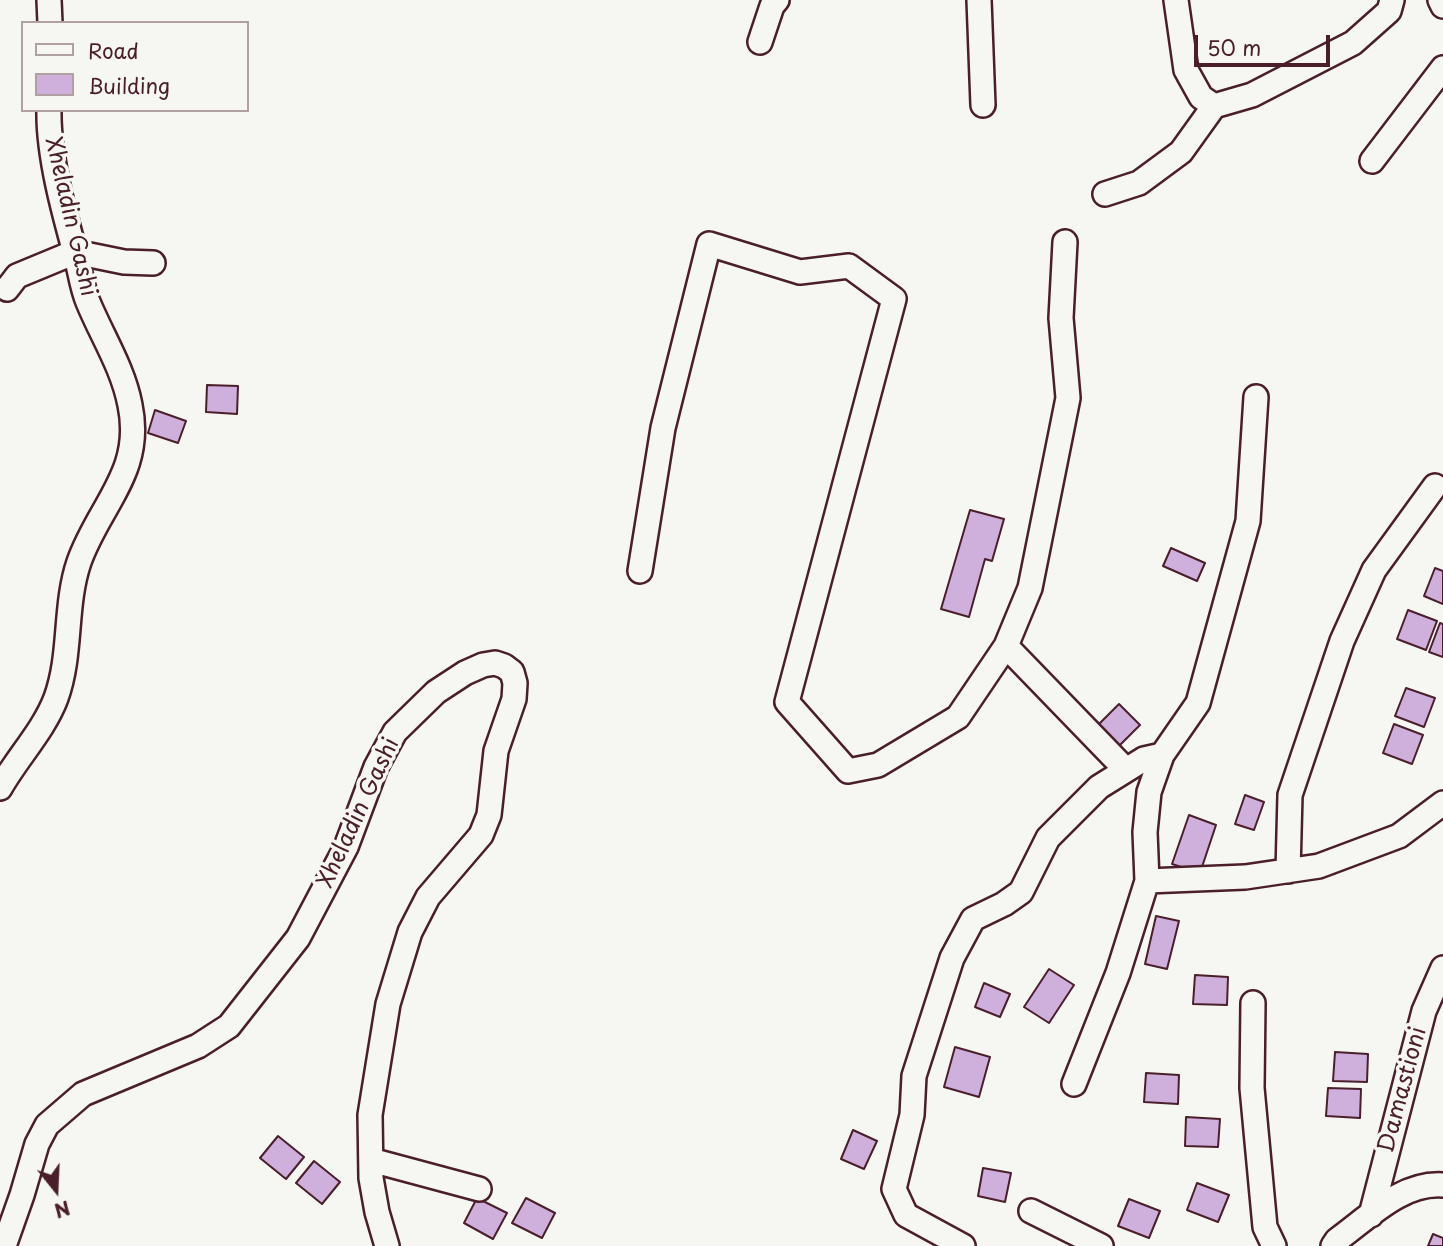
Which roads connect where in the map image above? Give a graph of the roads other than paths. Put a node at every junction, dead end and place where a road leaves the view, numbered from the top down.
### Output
1 (49, 0) edge
2 (777, 0) edge
3 (979, 0) edge
4 (1176, 0) edge
5 (1392, 0) edge
6 (1440, 0) edge
7 (1443, 6) edge
8 (50, 21) edge
9 (760, 42) dead end
10 (1443, 68) edge
11 (983, 104) dead end
12 (1214, 106) junction
13 (49, 112) edge
14 (1372, 161) dead end
15 (1105, 194) dead end
16 (1065, 242) dead end
17 (75, 252) junction
18 (153, 263) dead end
19 (7, 289) dead end
20 (1256, 397) dead end
21 (1435, 486) dead end
22 (640, 570) dead end
23 (1006, 646) junction
24 (1162, 755) junction
25 (1126, 770) junction
26 (0, 788) edge
27 (1443, 803) edge
28 (1288, 871) junction
29 (1147, 881) junction
30 (1443, 968) edge
31 (1253, 1003) dead end
32 (1074, 1084) dead end
33 (371, 1160) junction
34 (1443, 1185) edge
35 (479, 1189) dead end
36 (1031, 1211) dead end
37 (1371, 1215) junction
38 (4, 1246) edge
39 (387, 1246) edge
40 (963, 1246) edge
41 (1101, 1246) edge
42 (1274, 1246) edge
43 (1333, 1246) edge

1 - 8 street
2 - 9 street
3 - 11 street
4 - 12 street
5 - 12 street
6 - 7 street
10 - 14 street
12 - 15 street
13 - 17 street, Xheladin Gashi
16 - 23 street
17 - 18 street
17 - 19 street
17 - 26 street, Xheladin Gashi
20 - 24 street
21 - 28 street
22 - 23 street
23 - 25 street
24 - 25 street
24 - 29 street
25 - 40 street
27 - 28 street
28 - 29 street
29 - 32 street
30 - 37 street, Damastioni
31 - 42 street
33 - 35 street
33 - 38 street, Xheladin Gashi
33 - 39 street, Xheladin Gashi
34 - 37 street
36 - 41 street
37 - 43 street

